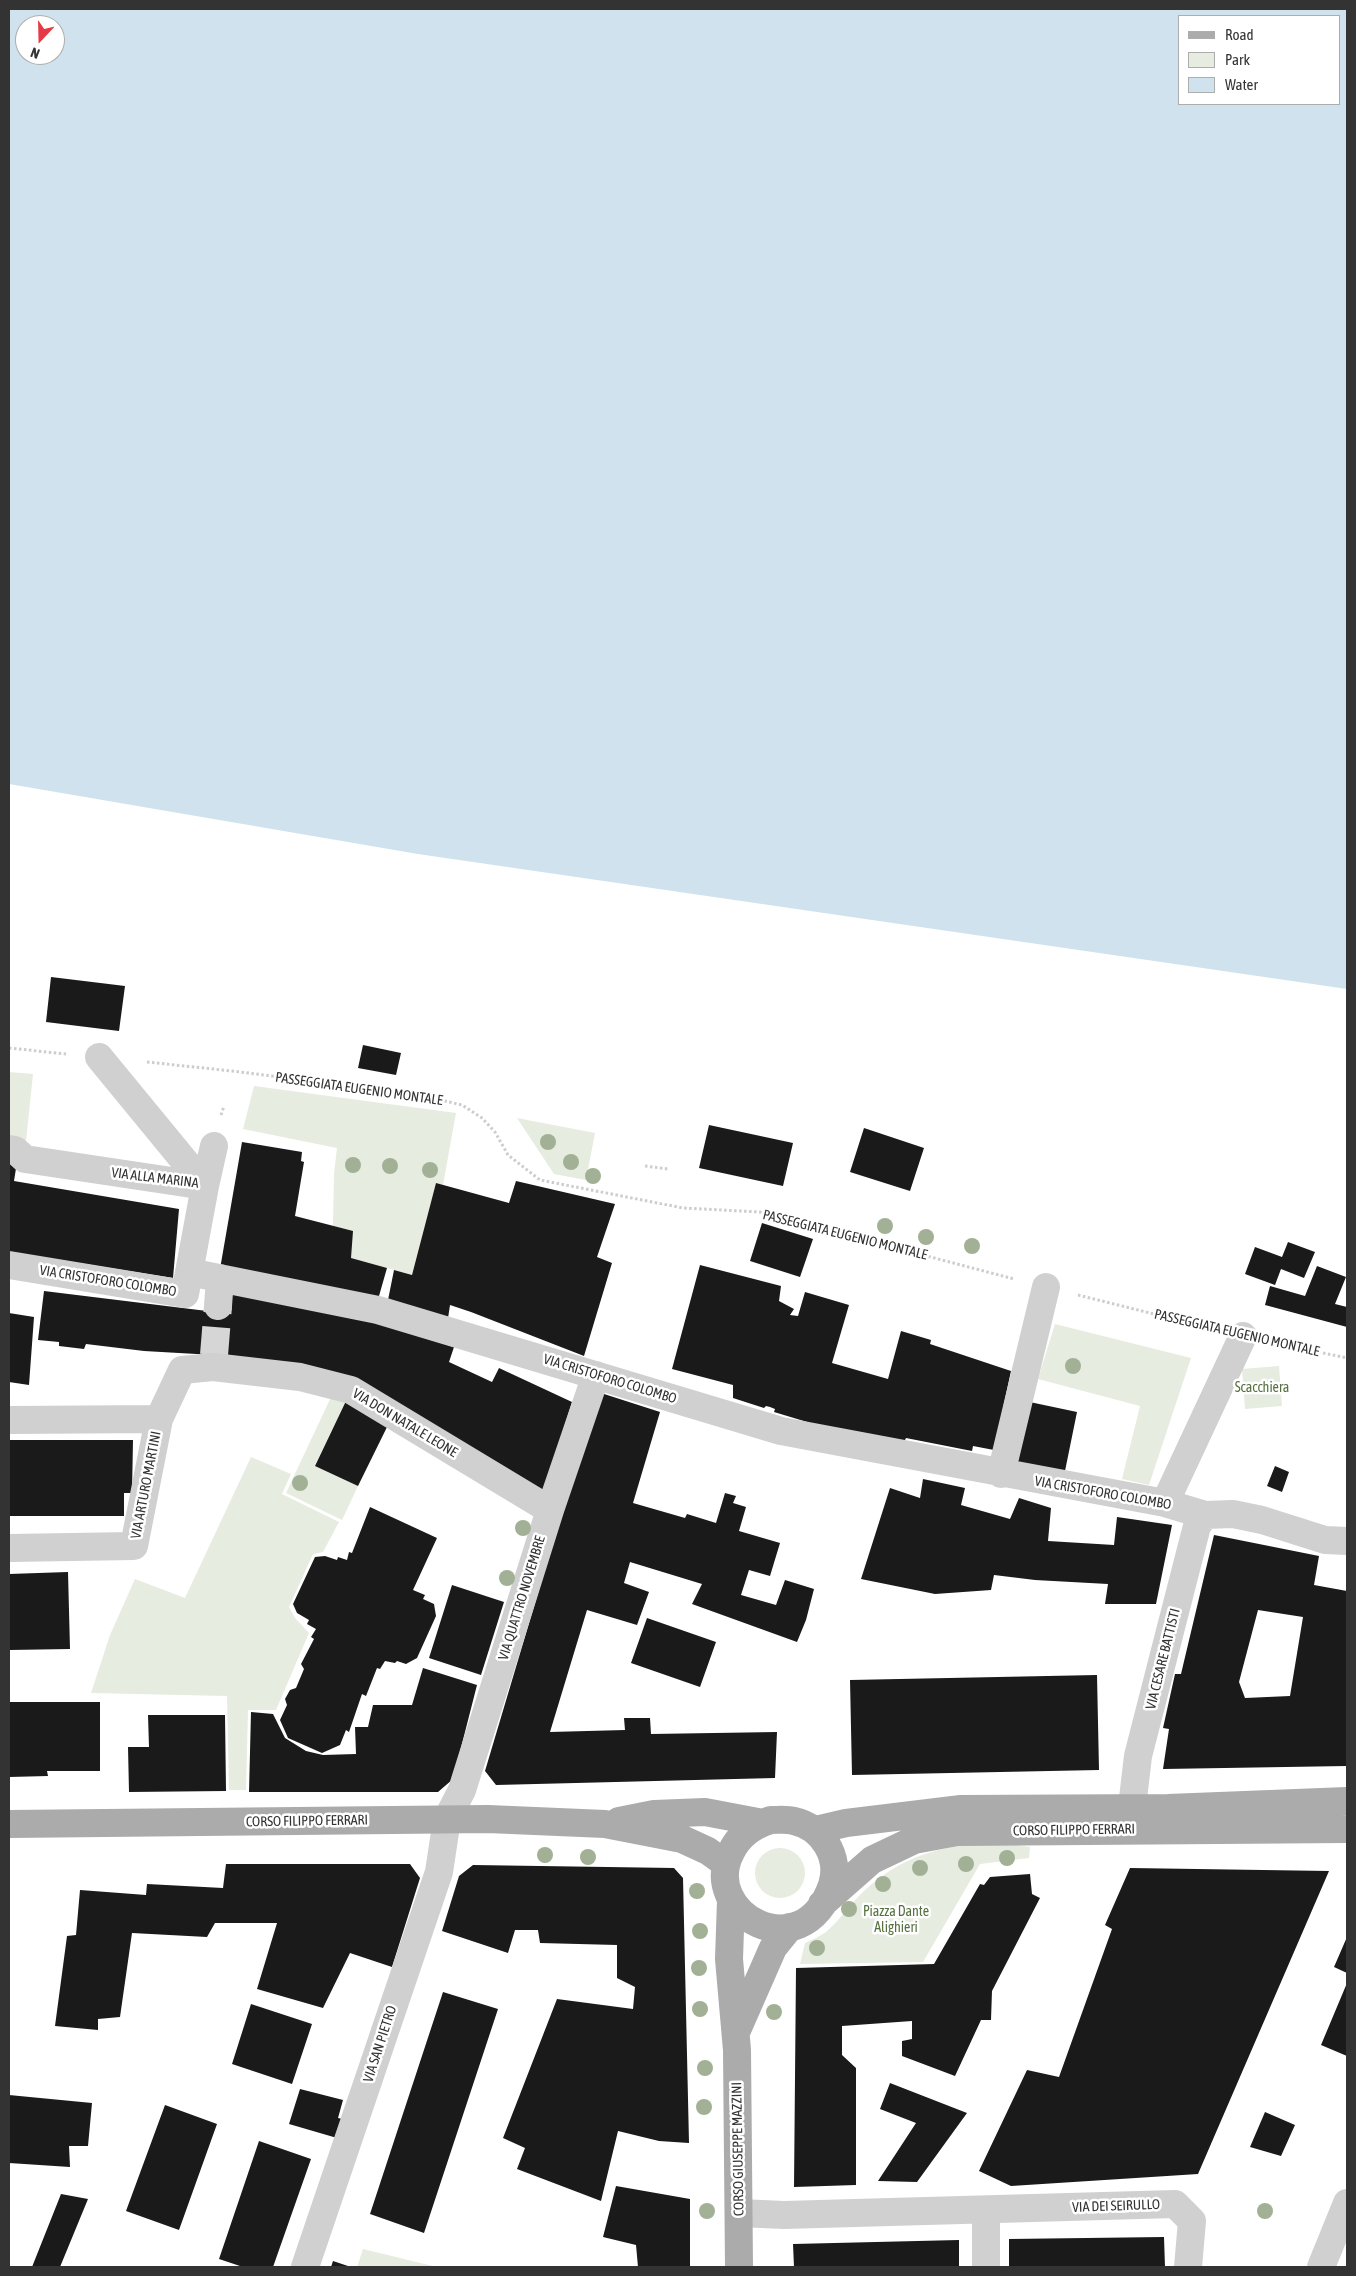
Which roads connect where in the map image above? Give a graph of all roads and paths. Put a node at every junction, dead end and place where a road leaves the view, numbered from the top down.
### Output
1 (9, 1048) edge
2 (99, 1057) junction
3 (214, 1146) dead end
4 (9, 1149) edge
5 (645, 1166) dead end
6 (668, 1169) dead end
7 (205, 1186) junction
8 (9, 1266) edge
9 (189, 1272) junction
10 (220, 1278) junction
11 (1046, 1287) junction
12 (218, 1306) tunnel mouth
13 (1243, 1336) junction
14 (1347, 1358) edge
15 (596, 1375) junction
16 (159, 1419) junction
17 (9, 1420) edge
18 (1001, 1474) junction
19 (1165, 1503) junction
20 (550, 1510) junction
21 (1205, 1515) junction
22 (1347, 1541) edge
23 (9, 1548) edge
24 (1347, 1801) edge
25 (1132, 1807) junction
26 (447, 1819) junction
27 (763, 1822) junction
28 (9, 1824) edge
29 (605, 1824) junction
30 (1347, 1829) edge
31 (816, 1830) junction
32 (726, 1864) junction
33 (731, 1900) junction
34 (822, 1904) junction
35 (790, 1927) junction
36 (736, 2031) junction
37 (1347, 2203) edge
38 (986, 2210) junction
39 (739, 2213) junction
40 (305, 2267) edge
41 (739, 2267) edge
42 (986, 2267) edge
43 (1188, 2267) edge
44 (1321, 2267) edge

1 - 2 path, PASSEGGIATA EUGENIO MONTALE
2 - 7 street, VIA ALLA MARINA
2 - 11 path, PASSEGGIATA EUGENIO MONTALE
3 - 7 street
4 - 7 street, VIA ALLA MARINA
5 - 6 path
7 - 9 street
8 - 9 street, VIA CRISTOFORO COLOMBO
9 - 10 street, VIA CRISTOFORO COLOMBO
10 - 12 street
10 - 15 street, VIA CRISTOFORO COLOMBO
11 - 13 path, PASSEGGIATA EUGENIO MONTALE
11 - 18 street
13 - 14 path, PASSEGGIATA EUGENIO MONTALE
13 - 19 street
15 - 18 street, VIA CRISTOFORO COLOMBO
15 - 20 street, VIA QUATTRO NOVEMBRE
16 - 17 street
16 - 20 street, VIA DON NATALE LEONE
16 - 23 street, VIA ARTURO MARTINI
18 - 19 street, VIA CRISTOFORO COLOMBO
19 - 21 street, VIA CRISTOFORO COLOMBO
20 - 26 street, VIA QUATTRO NOVEMBRE
21 - 22 street, VIA CRISTOFORO COLOMBO
21 - 25 street, VIA CESARE BATTISTI
24 - 25 main road, CORSO FILIPPO FERRARI
25 - 31 main road, CORSO FILIPPO FERRARI
26 - 28 main road, CORSO FILIPPO FERRARI
26 - 29 main road, CORSO FILIPPO FERRARI
26 - 40 street, VIA SAN PIETRO
27 - 29 main road, CORSO FILIPPO FERRARI
27 - 31 main road, CORSO FILIPPO FERRARI
27 - 32 main road
29 - 32 main road, CORSO FILIPPO FERRARI
30 - 34 main road, CORSO FILIPPO FERRARI
31 - 34 main road, CORSO FILIPPO FERRARI
32 - 33 main road
33 - 35 main road
33 - 36 main road, CORSO GIUSEPPE MAZZINI
34 - 35 main road, CORSO FILIPPO FERRARI
35 - 36 main road, CORSO GIUSEPPE MAZZINI
36 - 39 main road, CORSO GIUSEPPE MAZZINI
37 - 44 street
38 - 39 street, VIA DEI SEIRULLO
38 - 42 street
38 - 43 street, VIA DEI SEIRULLO
39 - 41 main road, CORSO GIUSEPPE MAZZINI

